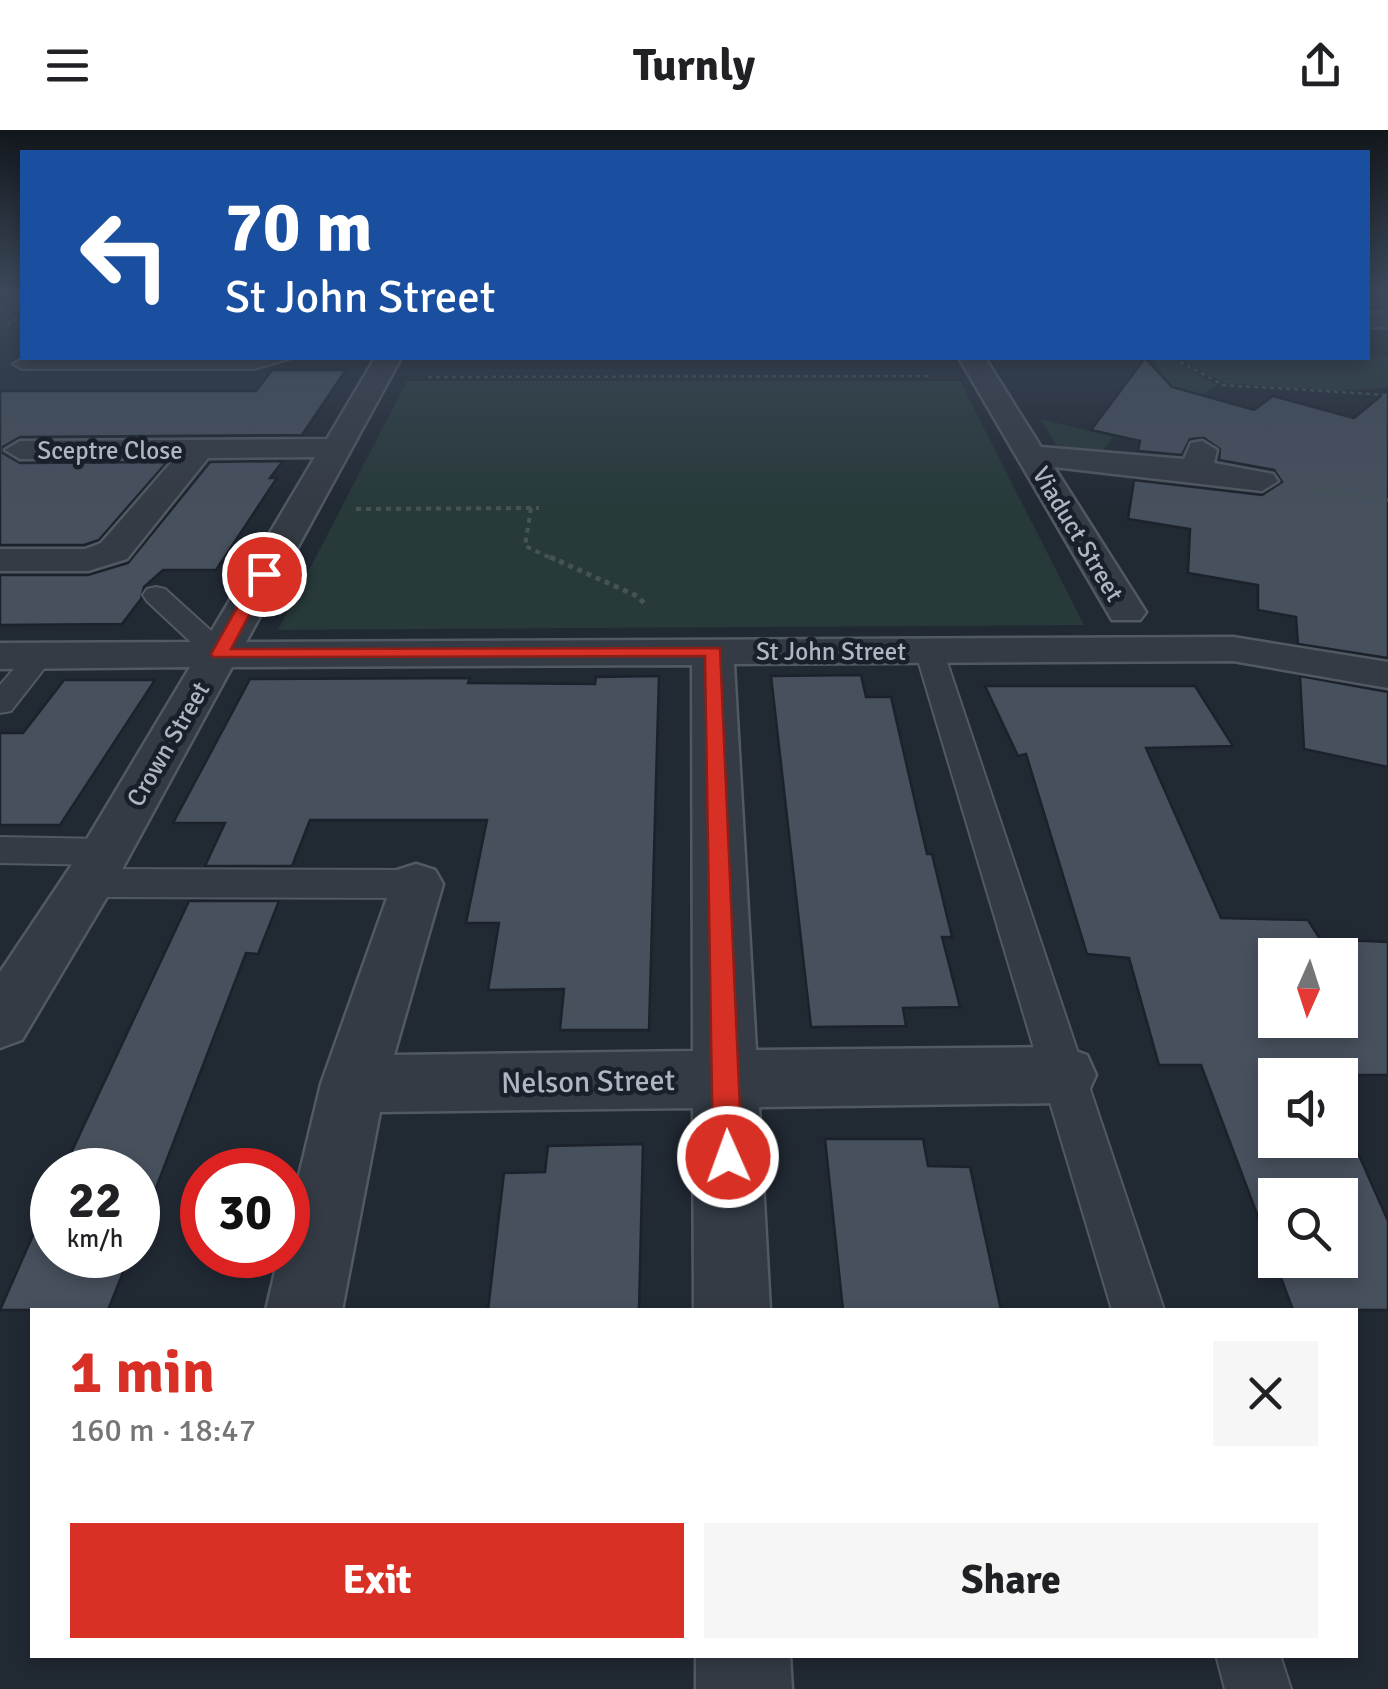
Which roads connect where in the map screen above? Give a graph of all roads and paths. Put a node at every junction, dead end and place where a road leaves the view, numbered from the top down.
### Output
1 (85, 365) edge
2 (976, 365) edge
3 (1186, 365) edge
4 (404, 367) edge
5 (942, 376) dead end
6 (65, 382) dead end
7 (1388, 395) edge
8 (335, 448) junction
9 (199, 449) junction
10 (20, 450) dead end
11 (1030, 455) junction
12 (1262, 480) joint
13 (1388, 500) edge
14 (531, 508) junction
15 (540, 508) dead end
16 (299, 510) junction
17 (0, 560) edge
18 (156, 595) dead end
19 (1126, 612) dead end
20 (930, 650) junction
21 (702, 651) junction
22 (220, 654) junction
23 (20, 656) edge
24 (1388, 675) edge
25 (0, 704) edge
26 (0, 850) edge
27 (96, 868) junction
28 (416, 884) joint
29 (0, 1022) edge
30 (1064, 1075) junction
31 (725, 1080) junction
32 (353, 1084) junction
33 (304, 1308) edge
34 (732, 1308) edge
35 (1137, 1308) edge
36 (743, 1658) edge
37 (1249, 1658) edge
38 (744, 1689) edge
39 (1258, 1689) edge

1 - 6 lane
2 - 11 street, Viaduct Street
3 - 7 path
4 - 5 path
4 - 8 street, Crown Street
8 - 9 street, Sceptre Close
8 - 16 street, Crown Street
9 - 10 street, Sceptre Close
9 - 17 street, Sceptre Close
11 - 12 street, Viaduct Street
11 - 19 street, Viaduct Street
12 - 13 path
14 - 15 path
14 - 16 path
14 - 21 path
16 - 22 street, Crown Street
18 - 22 lane
20 - 21 street, St John Street
20 - 24 street, St John Street
20 - 30 lane
21 - 22 street, St John Street
21 - 31 street
22 - 23 street, St John Street
22 - 27 street, Crown Street
23 - 25 lane
26 - 27 lane
27 - 28 lane
27 - 29 street, Crown Street
28 - 32 street
30 - 31 street, Nelson Street
30 - 35 lane
31 - 32 street, Nelson Street
31 - 34 street
32 - 33 street
36 - 38 street
37 - 39 lane

